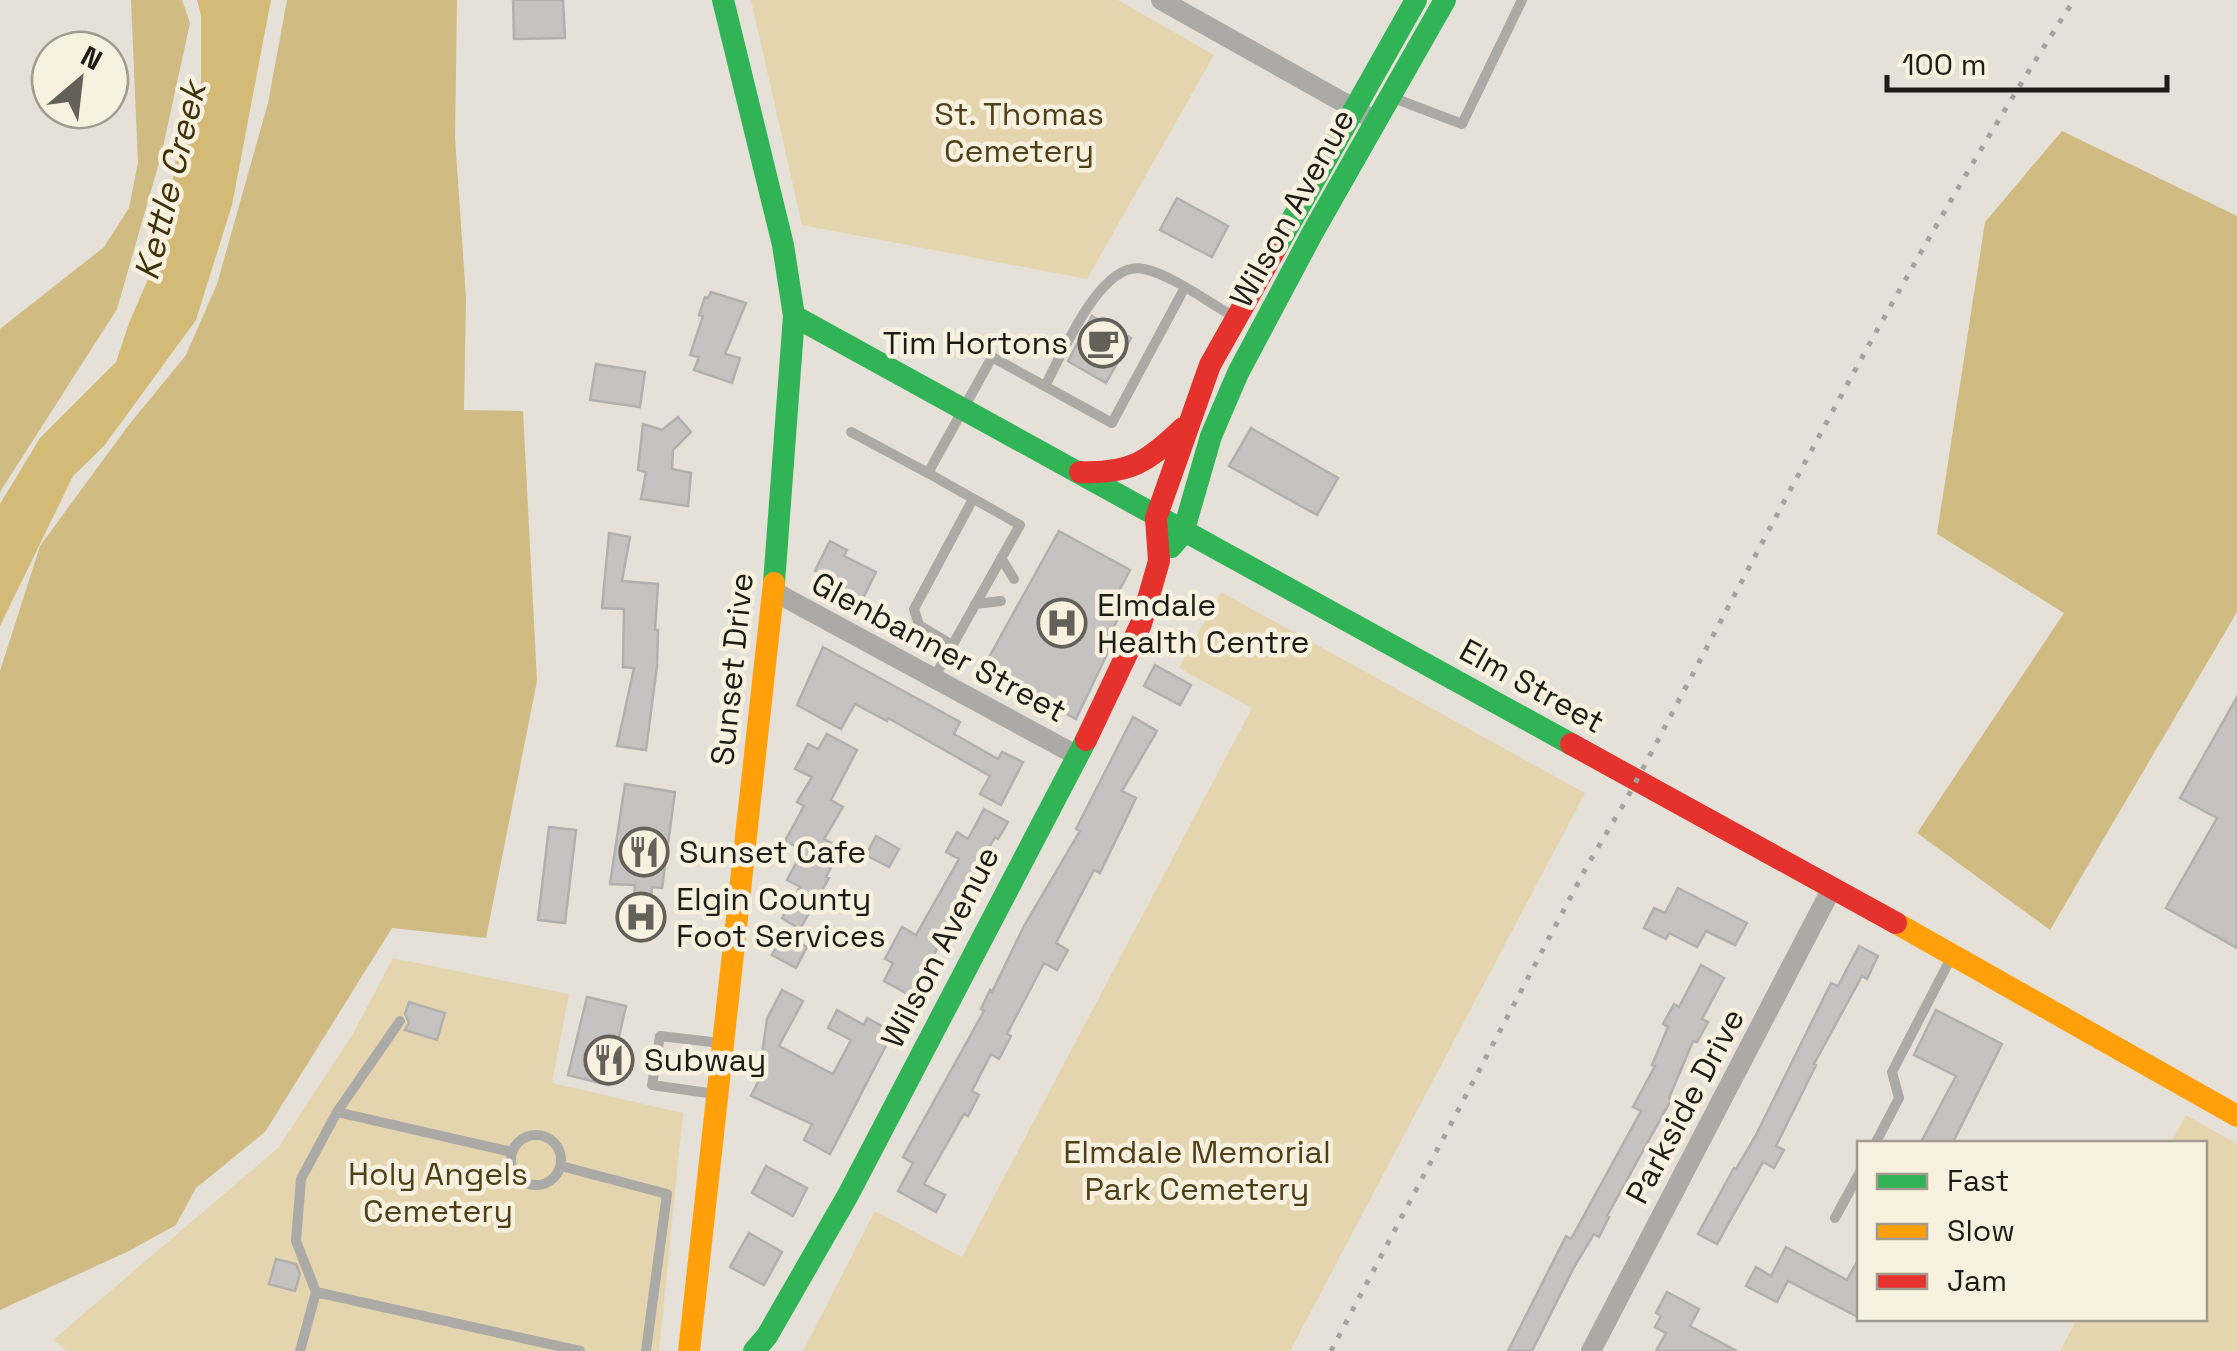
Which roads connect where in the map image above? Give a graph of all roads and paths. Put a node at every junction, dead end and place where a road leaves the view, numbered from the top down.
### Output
1 (723, 0) edge
2 (1161, 0) edge
3 (1416, 0) edge
4 (1445, 0) edge
5 (1522, 0) edge
6 (1391, 96) junction
7 (1354, 108) junction
8 (1377, 121) junction
9 (1291, 220) junction
10 (1313, 232) junction
11 (1184, 289) junction
12 (794, 316) junction
13 (1236, 318) junction
14 (1045, 386) junction
15 (962, 410) junction
16 (1188, 422) junction
17 (851, 432) dead end
18 (1075, 472) junction
19 (928, 473) junction
20 (973, 499) junction
21 (1156, 518) junction
22 (1183, 533) junction
23 (1001, 558) junction
24 (1159, 560) junction
25 (1014, 579) dead end
26 (773, 591) junction
27 (1002, 601) dead end
28 (975, 604) junction
29 (952, 645) junction
30 (934, 678) junction
31 (1076, 755) junction
32 (1832, 888) junction
33 (1952, 955) junction
34 (400, 1021) dead end
35 (726, 1044) junction
36 (720, 1094) junction
37 (337, 1112) junction
38 (2237, 1116) edge
39 (1877, 1141) edge
40 (512, 1152) junction
41 (561, 1166) junction
42 (1857, 1178) edge
43 (1835, 1218) dead end
44 (316, 1292) junction
45 (300, 1351) edge
46 (580, 1351) edge
47 (646, 1351) edge
48 (689, 1351) edge
49 (754, 1351) edge
50 (1592, 1351) edge

1 - 12 main road, Sunset Drive
2 - 7 street
3 - 7 main road, Wilson Avenue
4 - 6 main road, Wilson Avenue
5 - 6 lane
6 - 8 main road, Wilson Avenue
7 - 8 street
7 - 9 main road, Wilson Avenue
8 - 10 main road, Wilson Avenue
9 - 10 main road
9 - 13 main road, Wilson Avenue
10 - 22 main road, Wilson Avenue
11 - 13 lane
11 - 14 lane
11 - 14 lane
12 - 15 main road, Elm Street
12 - 26 main road, Sunset Drive
13 - 16 main road, Wilson Avenue
14 - 15 lane
15 - 18 main road, Elm Street
15 - 19 lane
16 - 18 main road
16 - 21 main road, Wilson Avenue
17 - 19 lane
18 - 21 main road, Elm Street
19 - 20 lane
20 - 23 lane
20 - 29 lane
21 - 22 main road, Elm Street
21 - 24 main road, Wilson Avenue
22 - 24 main road, Wilson Avenue
22 - 32 main road, Elm Street
23 - 25 lane
23 - 28 lane
24 - 31 main road, Wilson Avenue
26 - 30 street, Glenbanner Street
26 - 35 main road, Sunset Drive
27 - 28 lane
28 - 29 lane
29 - 30 lane
30 - 31 street, Glenbanner Street
31 - 49 main road, Wilson Avenue
32 - 33 main road, Elm Street
32 - 50 street, Parkside Drive
33 - 38 main road, Elm Street
33 - 39 lane
34 - 37 lane
35 - 36 main road, Sunset Drive
35 - 36 lane
36 - 48 main road, Sunset Drive
37 - 40 lane
37 - 44 lane
40 - 41 lane
40 - 41 lane
41 - 47 lane
42 - 43 lane
44 - 45 lane
44 - 46 lane

